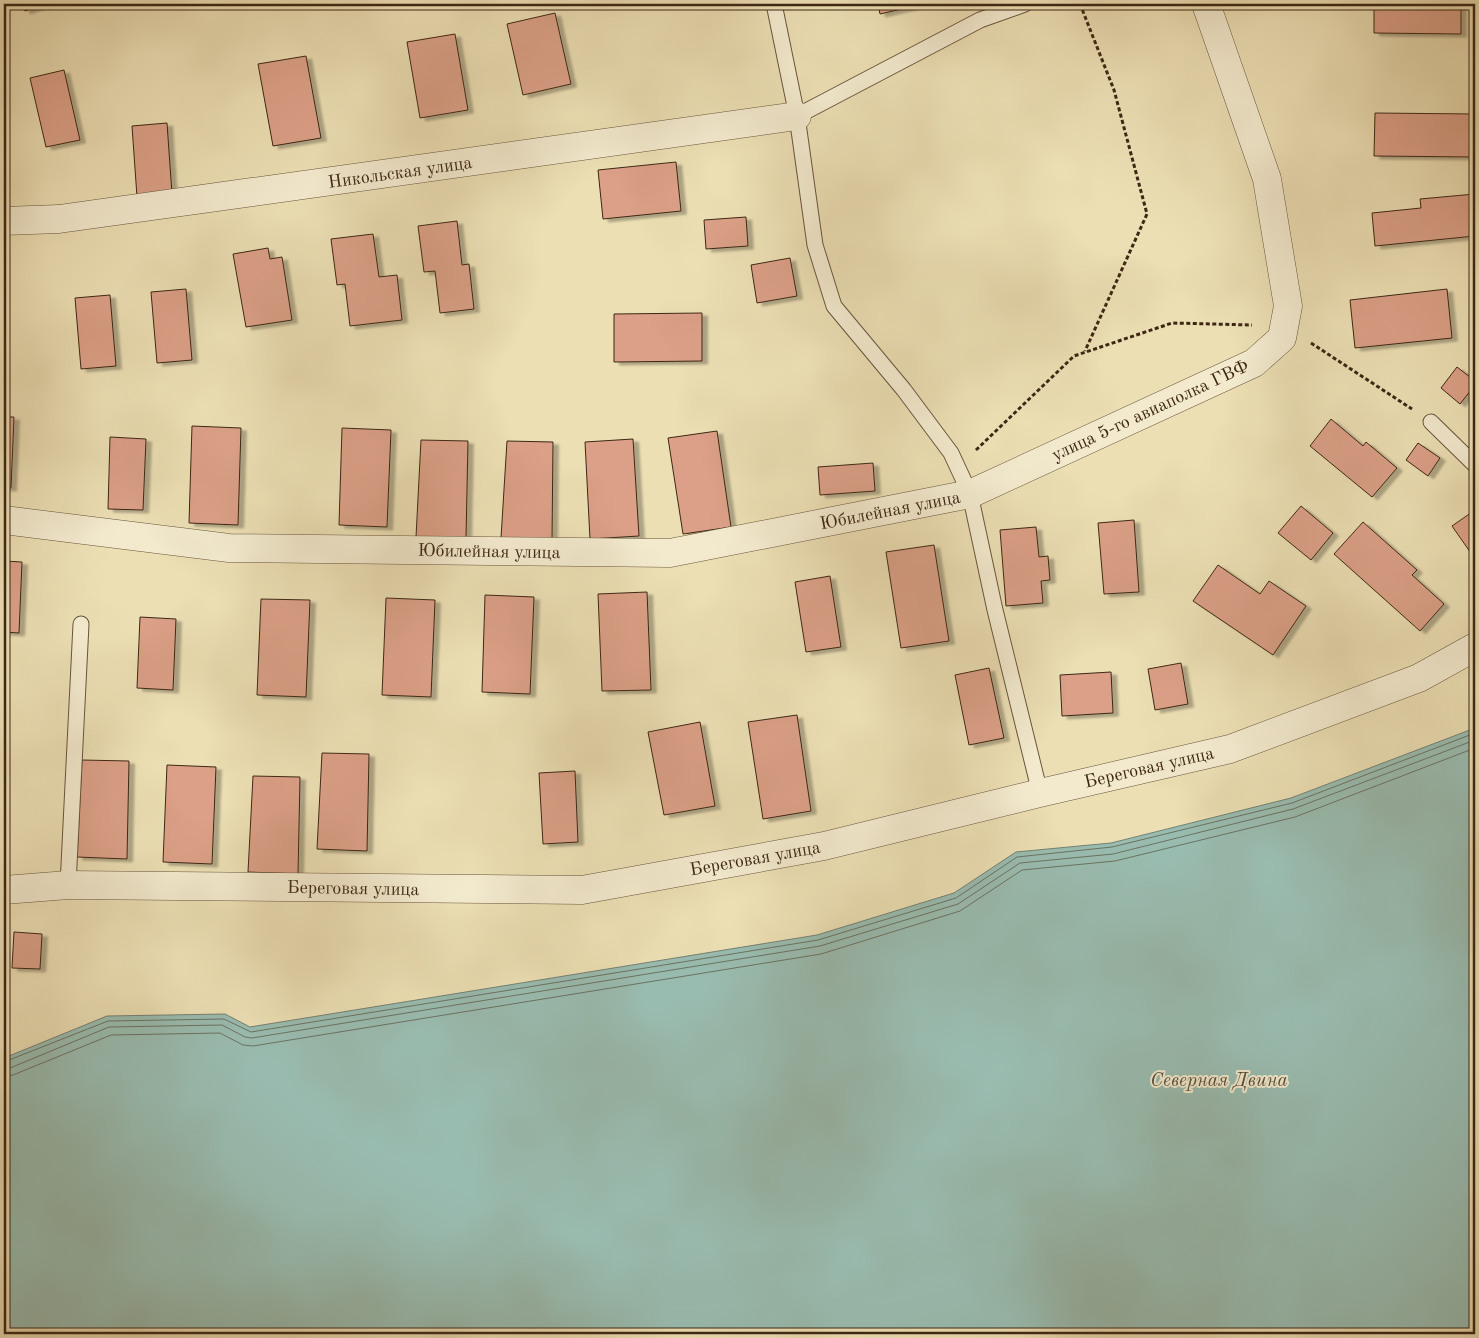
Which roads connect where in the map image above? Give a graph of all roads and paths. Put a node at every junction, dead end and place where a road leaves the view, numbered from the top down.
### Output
1 (774, 4) edge
2 (1025, 4) edge
3 (1080, 4) edge
4 (1206, 4) edge
5 (797, 116) junction
6 (4, 221) edge
7 (1085, 352) dead end
8 (1432, 422) dead end
9 (1475, 465) edge
10 (970, 494) junction
11 (4, 520) edge
12 (81, 624) dead end
13 (1475, 647) edge
14 (1040, 793) junction
15 (68, 886) junction
16 (4, 890) edge

1 - 5 lane
2 - 5 lane
3 - 7 path
4 - 10 street, улица 5-го авиаполка ГВФ
5 - 6 street, Никольская улица
5 - 10 lane
8 - 9 lane
10 - 11 street, Юбилейная улица
10 - 14 lane
12 - 15 lane
13 - 14 street, Береговая улица
14 - 15 street, Береговая улица
15 - 16 street, Береговая улица

